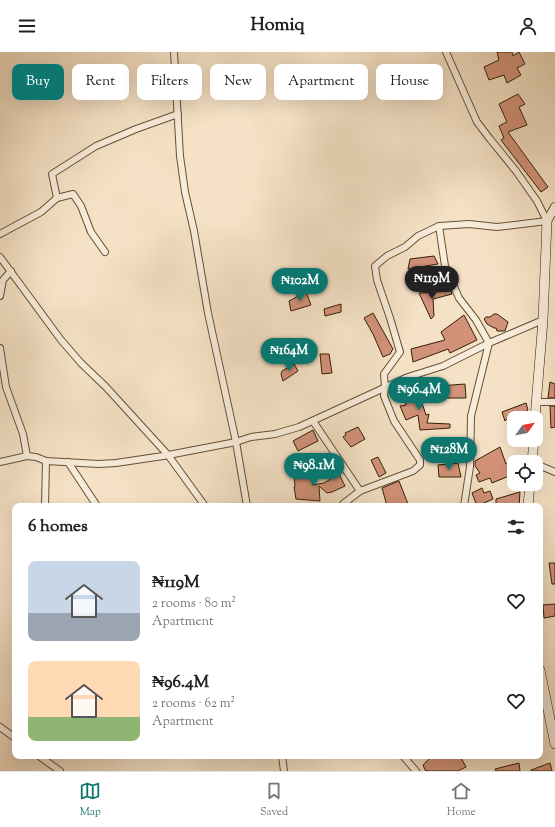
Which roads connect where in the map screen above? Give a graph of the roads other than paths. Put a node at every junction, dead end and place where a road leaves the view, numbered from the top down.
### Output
1 (174, 52) edge
2 (446, 52) edge
3 (178, 114) junction
4 (57, 198) junction
5 (555, 207) edge
6 (547, 221) junction
7 (439, 226) junction
8 (0, 234) edge
9 (105, 252) dead end
10 (0, 257) edge
11 (11, 271) junction
12 (0, 296) edge
13 (543, 320) junction
14 (489, 343) junction
15 (0, 348) edge
16 (385, 388) junction
17 (537, 402) junction
18 (555, 402) edge
19 (536, 411) edge
20 (313, 421) junction
21 (236, 442) junction
22 (168, 455) junction
23 (27, 456) junction
24 (0, 462) edge
25 (46, 462) junction
26 (68, 462) junction
27 (543, 467) edge
28 (555, 472) edge
29 (360, 491) junction
30 (529, 491) edge
31 (45, 503) edge
32 (95, 503) edge
33 (203, 503) edge
34 (246, 503) edge
35 (344, 503) edge
36 (464, 503) edge
37 (528, 503) edge
38 (543, 690) edge
39 (0, 727) edge
40 (12, 736) edge
41 (555, 744) edge
42 (44, 759) edge
43 (282, 759) edge
44 (406, 759) edge
45 (60, 771) edge
46 (284, 771) edge
47 (416, 771) edge

1 - 3 street
2 - 6 street
3 - 4 street
3 - 21 street
4 - 8 street
4 - 9 street
5 - 6 street
6 - 7 street
6 - 13 main road
7 - 14 street
7 - 16 street
10 - 11 street
11 - 12 street
11 - 22 street
13 - 14 street
13 - 17 main road
14 - 16 street
14 - 36 street
15 - 23 street
16 - 20 street
16 - 29 street
17 - 18 street
17 - 19 main road
20 - 21 street
20 - 29 street
21 - 22 street
21 - 34 street
22 - 26 street
22 - 33 street
23 - 24 street
23 - 25 street
25 - 26 street
25 - 31 street
26 - 32 street
27 - 28 street
29 - 35 street
30 - 37 main road
38 - 41 main road
39 - 40 street
42 - 45 street
43 - 46 street
44 - 47 street

